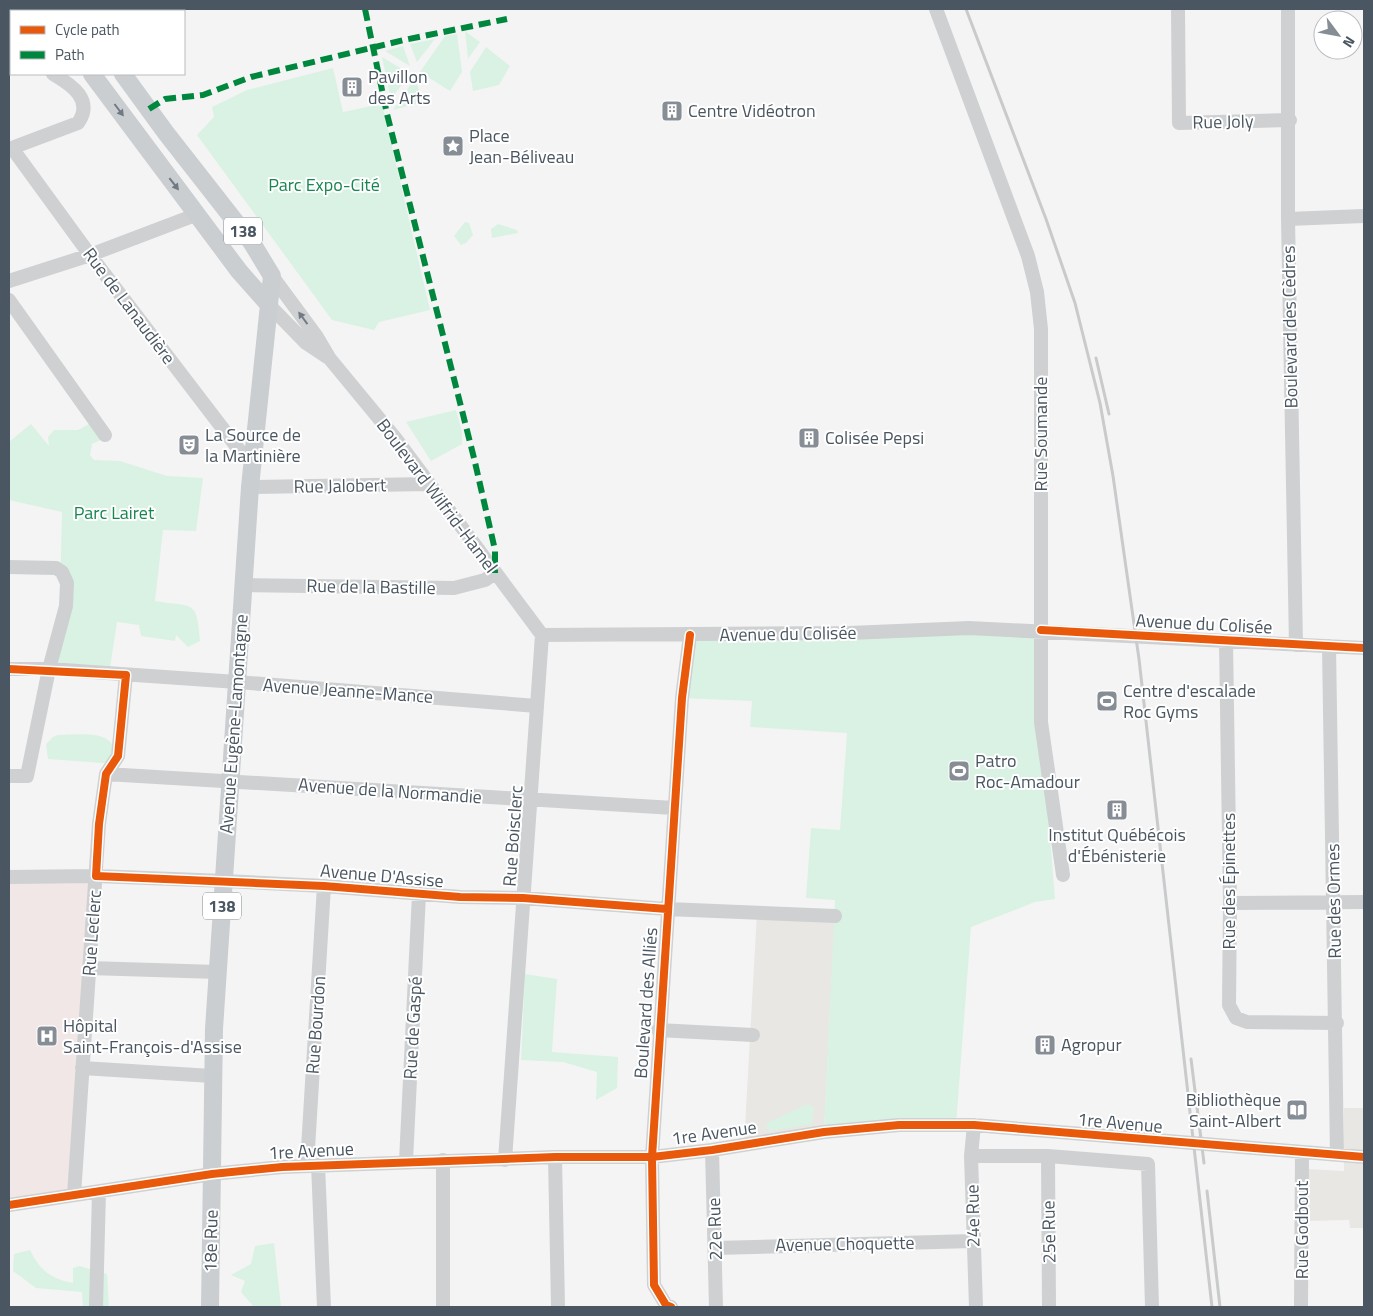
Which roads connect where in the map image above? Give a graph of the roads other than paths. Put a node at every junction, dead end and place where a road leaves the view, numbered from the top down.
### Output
1 (936, 9) edge
2 (1178, 9) edge
3 (1288, 9) edge
4 (54, 75) edge
5 (93, 75) edge
6 (124, 75) edge
7 (1290, 120) junction
8 (10, 148) edge
9 (198, 214) junction
10 (1364, 216) edge
11 (1288, 219) junction
12 (90, 255) junction
13 (272, 276) junction
14 (9, 281) edge
15 (9, 300) edge
16 (269, 305) junction
17 (330, 359) junction
18 (105, 435) dead end
19 (253, 458) junction
20 (430, 484) junction
21 (250, 487) junction
22 (9, 567) edge
23 (495, 573) junction
24 (243, 585) junction
25 (1041, 630) junction
26 (542, 635) junction
27 (690, 635) junction
28 (1226, 641) junction
29 (1296, 645) junction
30 (1329, 646) junction
31 (1364, 648) edge
32 (9, 668) edge
33 (49, 669) junction
34 (126, 675) junction
35 (237, 682) junction
36 (537, 706) junction
37 (106, 774) junction
38 (9, 776) edge
39 (231, 780) junction
40 (530, 800) junction
41 (674, 808) junction
42 (1063, 875) dead end
43 (96, 876) junction
44 (9, 877) edge
45 (224, 881) junction
46 (324, 886) junction
47 (419, 894) junction
48 (523, 898) junction
49 (1334, 902) junction
50 (1364, 902) edge
51 (1230, 903) junction
52 (667, 908) junction
53 (834, 916) dead end
54 (89, 968) junction
55 (218, 972) junction
56 (1336, 1023) junction
57 (658, 1030) junction
58 (753, 1035) dead end
59 (82, 1068) junction
60 (212, 1076) junction
61 (974, 1125) junction
62 (712, 1150) junction
63 (1302, 1152) junction
64 (1337, 1155) junction
65 (971, 1156) junction
66 (1048, 1156) junction
67 (555, 1157) junction
68 (652, 1157) junction
69 (1364, 1157) edge
70 (443, 1160) junction
71 (505, 1160) junction
72 (406, 1161) junction
73 (312, 1165) junction
74 (212, 1174) junction
75 (99, 1192) junction
76 (74, 1194) junction
77 (9, 1206) edge
78 (973, 1241) junction
79 (716, 1248) junction
80 (96, 1307) edge
81 (210, 1307) edge
82 (324, 1307) edge
83 (443, 1307) edge
84 (558, 1307) edge
85 (671, 1307) edge
86 (716, 1307) edge
87 (976, 1307) edge
88 (1049, 1307) edge
89 (1152, 1307) edge
90 (1302, 1307) edge

1 - 25 street, Rue Soumande
2 - 7 street, Rue Joly
3 - 7 street, Boulevard des Cèdres
4 - 8 street
5 -> 9 main road, Boulevard Wilfrid-Hamel / 138
6 - 13 main road, Boulevard Wilfrid-Hamel / 138
7 - 11 street, Boulevard des Cèdres
8 - 12 street, Rue de Lanaudière
9 - 12 street
9 - 16 main road, Boulevard Wilfrid-Hamel / 138
10 - 11 street
11 - 29 street, Boulevard des Cèdres
12 - 14 street
12 - 19 street, Rue de Lanaudière
13 - 16 main road, Avenue Eugène-Lamontagne / 138
17 -> 13 street, Boulevard Wilfrid-Hamel
15 - 18 street
16 - 17 street, Boulevard Wilfrid-Hamel
16 - 19 main road, Avenue Eugène-Lamontagne / 138
17 - 20 street, Boulevard Wilfrid-Hamel
19 - 21 main road, Avenue Eugène-Lamontagne / 138
20 - 21 street, Rue Jalobert
20 - 23 street, Boulevard Wilfrid-Hamel
21 - 24 main road, Avenue Eugène-Lamontagne / 138
22 - 33 street
23 - 24 street, Rue de la Bastille
23 - 26 street, Boulevard Wilfrid-Hamel
24 - 35 main road, Avenue Eugène-Lamontagne / 138
25 - 27 street, Avenue du Colisée
25 - 28 street, Avenue du Colisée
25 - 42 street, Rue Soumande
26 - 27 street, Avenue du Colisée
26 - 36 street, Rue Boisclerc
27 - 41 street, Boulevard des Alliés
28 - 29 street, Avenue du Colisée
28 - 51 street, Rue des Épinettes
29 - 30 street, Avenue du Colisée
30 - 31 street, Avenue du Colisée
30 - 49 street, Rue des Ormes
32 - 33 street, Avenue Jeanne-Mance
33 - 34 street, Avenue Jeanne-Mance
33 - 38 street
34 - 35 street, Avenue Jeanne-Mance
34 - 37 street, Rue Leclerc
35 - 36 street, Avenue Jeanne-Mance
35 - 39 main road, Avenue Eugène-Lamontagne / 138
36 - 40 street, Rue Boisclerc
37 - 39 street, Avenue de la Normandie
37 - 43 street, Rue Leclerc
39 - 40 street, Avenue de la Normandie
39 - 45 main road, Avenue Eugène-Lamontagne / 138
40 - 41 street, Avenue de la Normandie
40 - 48 street, Rue Boisclerc
41 - 52 street, Boulevard des Alliés
43 - 44 street, Avenue D'Assise
43 - 45 street, Avenue D'Assise
43 - 54 street, Rue Leclerc
45 - 46 street, Avenue D'Assise
45 - 55 main road, Avenue Eugène-Lamontagne / 138
46 - 47 street, Avenue D'Assise
46 - 73 street, Rue Bourdon
47 - 48 street, Avenue D'Assise
47 - 72 street, Rue de Gaspé
48 - 52 street, Avenue D'Assise
48 - 71 street, Rue Boisclerc
49 - 50 street
49 - 51 street
49 - 56 street, Rue des Ormes
51 - 56 street, Rue des Épinettes
52 - 53 street, Avenue D'Assise
52 - 57 street, Boulevard des Alliés
54 - 55 street
54 - 59 street, Rue Leclerc
55 - 60 main road, Avenue Eugène-Lamontagne / 138
56 - 64 street, Rue des Ormes
57 - 58 street
57 - 68 street, Boulevard des Alliés
59 - 60 street
59 - 76 street, Rue Leclerc
60 - 74 main road, Avenue Eugène-Lamontagne / 138
61 - 62 street, 1re Avenue
61 - 63 street, 1re Avenue
61 - 65 street, 24e Rue
62 - 68 street, 1re Avenue
62 - 79 street, 22e Rue
63 - 64 street, 1re Avenue
63 - 90 street, Rue Godbout
64 - 69 street, 1re Avenue
65 - 66 street
65 - 78 street, 24e Rue
66 - 88 street, 25e Rue
66 - 89 street
67 - 68 street, 1re Avenue
67 - 71 street, 1re Avenue
67 - 84 street
68 - 85 street, Boulevard des Alliés
70 - 71 street, 1re Avenue
70 - 72 street, 1re Avenue
70 - 83 street
72 - 73 street, 1re Avenue
73 - 74 street, 1re Avenue
73 - 82 street, Rue Bourdon
74 - 75 street, 1re Avenue
74 - 81 main road, 18e Rue / 138
75 - 76 street, 1re Avenue
75 - 80 street
76 - 77 street, 1re Avenue
78 - 79 street, Avenue Choquette
78 - 87 street, 24e Rue
79 - 86 street, 22e Rue

